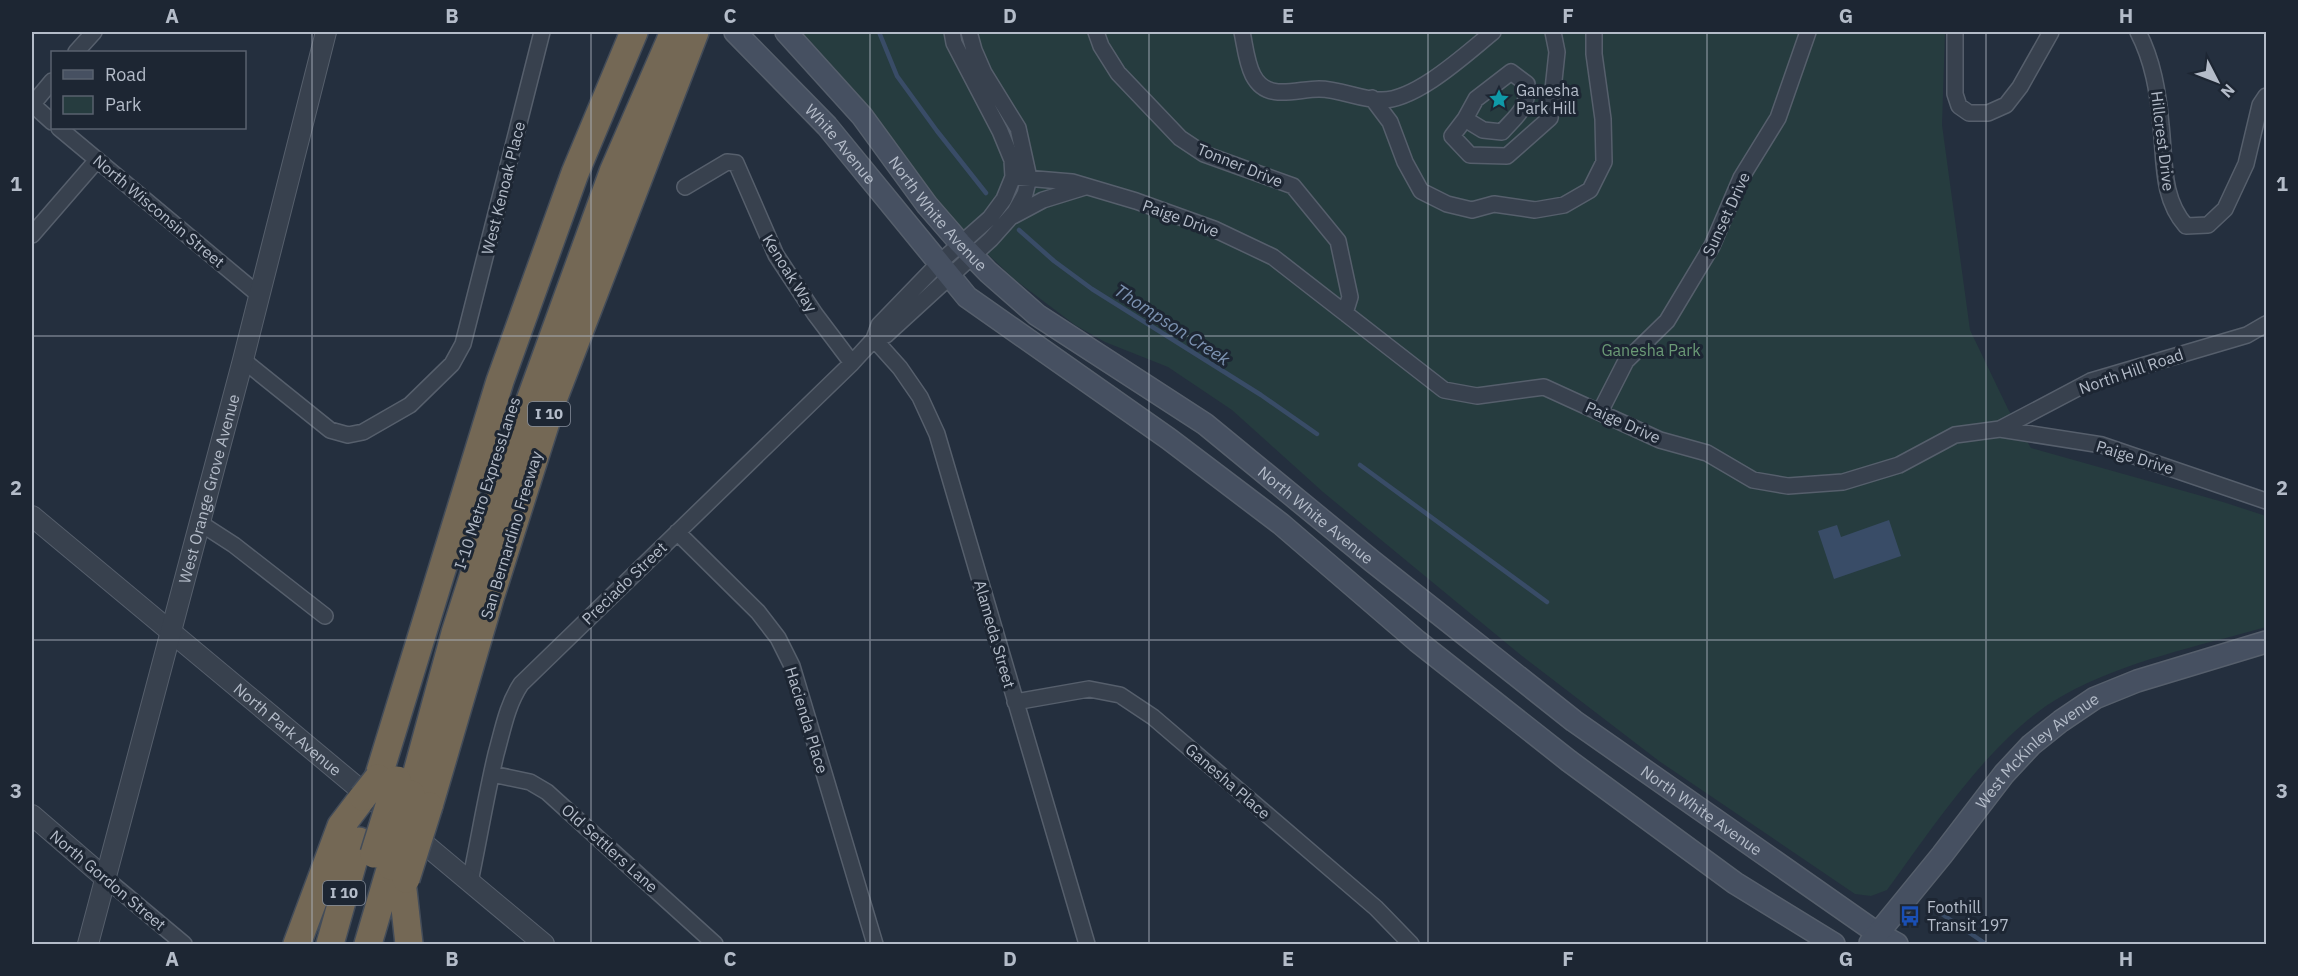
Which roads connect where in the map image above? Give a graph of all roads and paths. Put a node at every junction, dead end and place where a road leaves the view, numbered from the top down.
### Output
1 (94, 32) edge
2 (326, 32) edge
3 (542, 32) edge
4 (634, 32) edge
5 (657, 32) edge
6 (674, 32) edge
7 (695, 32) edge
8 (735, 32) edge
9 (786, 32) edge
10 (952, 32) edge
11 (969, 32) edge
12 (1096, 32) edge
13 (1242, 32) edge
14 (1493, 32) edge
15 (1552, 32) edge
16 (1594, 32) edge
17 (1808, 32) edge
18 (1955, 32) edge
19 (2051, 32) edge
20 (2138, 32) edge
21 (77, 51) edge
22 (51, 82) edge
23 (2266, 96) edge
24 (1372, 98) junction
25 (32, 104) edge
26 (1465, 119) dead end
27 (51, 121) edge
28 (60, 129) edge
29 (97, 160) junction
30 (1021, 178) junction
31 (1087, 187) junction
32 (685, 188) dead end
33 (1010, 217) junction
34 (32, 235) edge
35 (966, 249) junction
36 (944, 270) junction
37 (259, 295) junction
38 (1345, 313) junction
39 (2266, 324) edge
40 (874, 339) junction
41 (243, 360) junction
42 (852, 363) junction
43 (1600, 412) junction
44 (2000, 429) junction
45 (2266, 501) edge
46 (32, 516) edge
47 (200, 523) junction
48 (677, 532) junction
49 (325, 616) dead end
50 (171, 633) junction
51 (2266, 642) edge
52 (1015, 702) junction
53 (492, 774) junction
54 (399, 785) junction
55 (32, 815) edge
56 (379, 859) junction
57 (105, 878) junction
58 (470, 882) junction
59 (1873, 939) edge
60 (88, 945) edge
61 (184, 945) edge
62 (297, 945) edge
63 (330, 945) edge
64 (348, 945) edge
65 (368, 945) edge
66 (387, 945) edge
67 (409, 945) edge
68 (544, 945) edge
69 (715, 945) edge
70 (875, 945) edge
71 (1087, 945) edge
72 (1410, 945) edge
73 (1834, 945) edge
74 (1897, 945) edge

1 - 21 street
2 - 37 street, West Orange Grove Avenue
3 - 41 street, West Kenoak Place
4 - 54 highway, San Bernardino Freeway / I 10
5 - 54 highway, I-10 Metro ExpressLanes
6 - 54 highway, I-10 Metro ExpressLanes
7 - 54 highway, San Bernardino Freeway / I 10
8 - 36 main road, White Avenue
9 - 35 main road, North White Avenue
10 - 30 street
11 - 30 street
12 - 38 street, Tonner Drive
13 - 24 street
14 - 24 street
15 - 26 street
16 - 24 street
17 - 43 street, Sunset Drive
18 - 19 street
20 - 23 street, Hillcrest Drive
22 - 25 street
25 - 27 street
28 - 29 street, North Wisconsin Street
29 - 34 street
29 - 37 street, North Wisconsin Street
30 - 31 street, Paige Drive
30 - 33 street
30 - 35 street
31 - 33 street
31 - 38 street, Paige Drive
32 - 42 street, Kenoak Way
33 - 35 street
35 - 36 street, Preciado Street
35 - 59 main road, North White Avenue
36 - 40 street, Preciado Street
36 - 73 main road, North White Avenue
37 - 41 street, West Orange Grove Avenue
38 - 43 street, Paige Drive
39 - 44 street, North Hill Road
40 - 42 street, Preciado Street
40 - 52 street, Alameda Street
41 - 47 street, West Orange Grove Avenue
42 - 48 street, Preciado Street
43 - 44 street, Paige Drive
44 - 45 street, Paige Drive
46 - 50 street, North Park Avenue
47 - 49 street
47 - 50 street, West Orange Grove Avenue
48 - 53 street, Preciado Street
48 - 70 street, Hacienda Place
50 - 57 street, West Orange Grove Avenue
50 - 58 street, North Park Avenue
51 - 59 main road, West McKinley Avenue
52 - 71 street, Alameda Street
52 - 72 street, Ganesha Place
53 - 58 street, Preciado Street
53 - 69 street, Old Settlers Lane
54 - 56 highway, San Bernardino Freeway / I 10, bridge
54 - 56 highway, bridge
54 - 56 highway, I-10 Metro ExpressLanes, bridge
55 - 57 street, North Gordon Street
56 - 62 highway
56 - 63 highway, San Bernardino Freeway / I 10
56 - 64 highway, I-10 Metro ExpressLanes
56 - 65 highway, I-10 Metro ExpressLanes
56 - 66 highway, San Bernardino Freeway / I 10
56 - 67 highway
57 - 60 street, West Orange Grove Avenue
57 - 61 street, North Gordon Street
58 - 68 street, North Park Avenue
59 - 74 main road, North White Avenue

